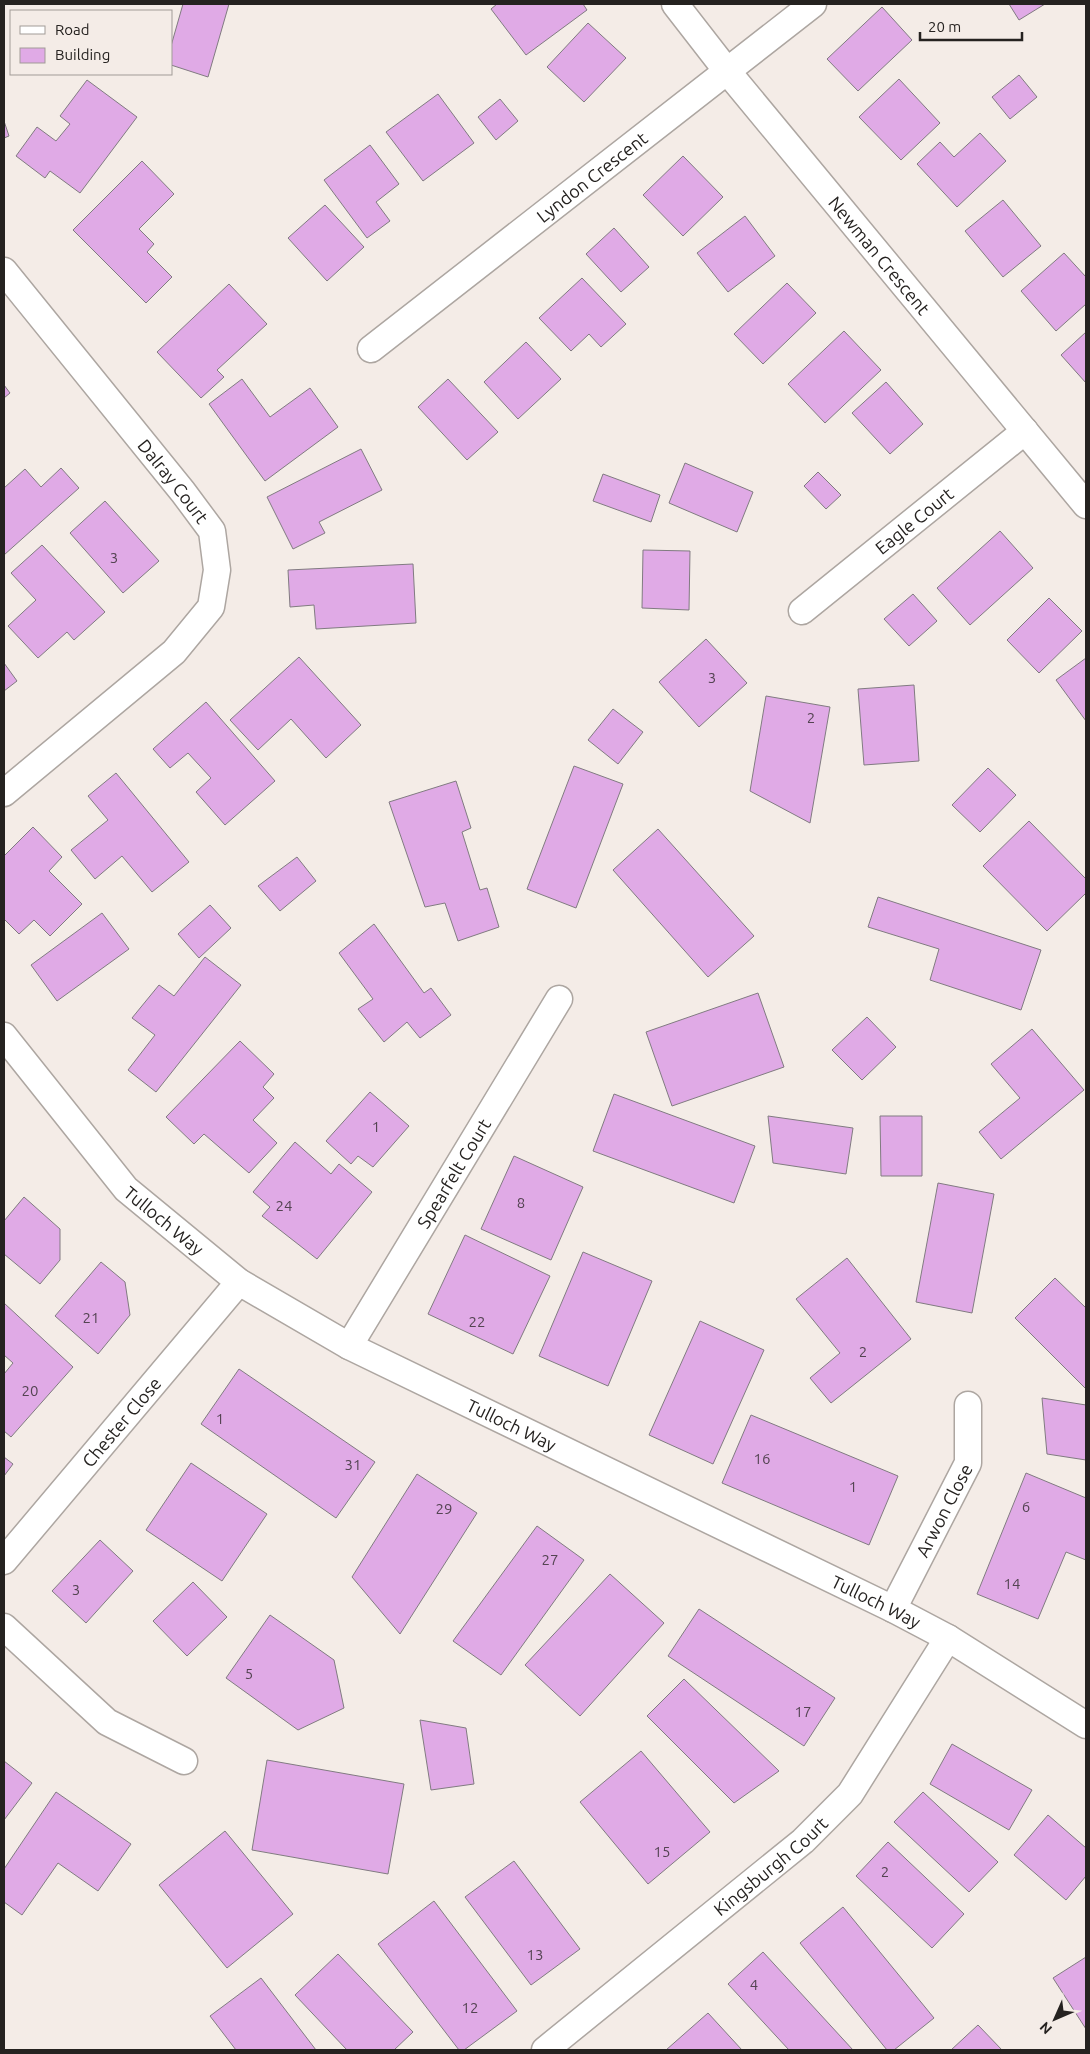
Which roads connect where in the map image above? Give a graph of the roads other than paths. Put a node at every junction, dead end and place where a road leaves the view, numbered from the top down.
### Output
1 (676, 4) edge
2 (813, 4) edge
3 (727, 71) junction
4 (4, 271) edge
5 (371, 349) dead end
6 (1025, 431) junction
7 (1086, 505) edge
8 (802, 610) dead end
9 (4, 793) edge
10 (559, 999) dead end
11 (4, 1036) edge
12 (239, 1282) junction
13 (349, 1346) junction
14 (968, 1405) dead end
15 (4, 1561) edge
16 (893, 1609) junction
17 (4, 1627) edge
18 (948, 1638) junction
19 (1086, 1725) edge
20 (184, 1761) dead end
21 (545, 2050) edge

1 - 3 street, Newman Crescent
2 - 3 street, Lyndon Crescent
3 - 5 street, Lyndon Crescent
3 - 6 street, Newman Crescent
4 - 9 street, Dalray Court
6 - 7 street, Newman Crescent
6 - 8 street, Eagle Court
10 - 13 street, Spearfelt Court
11 - 12 street, Tulloch Way
12 - 13 street, Tulloch Way
12 - 15 street, Chester Close
13 - 16 street, Tulloch Way
14 - 16 street, Arwon Close
16 - 18 street, Tulloch Way
17 - 20 street
18 - 19 street, Tulloch Way
18 - 21 street, Kingsburgh Court

